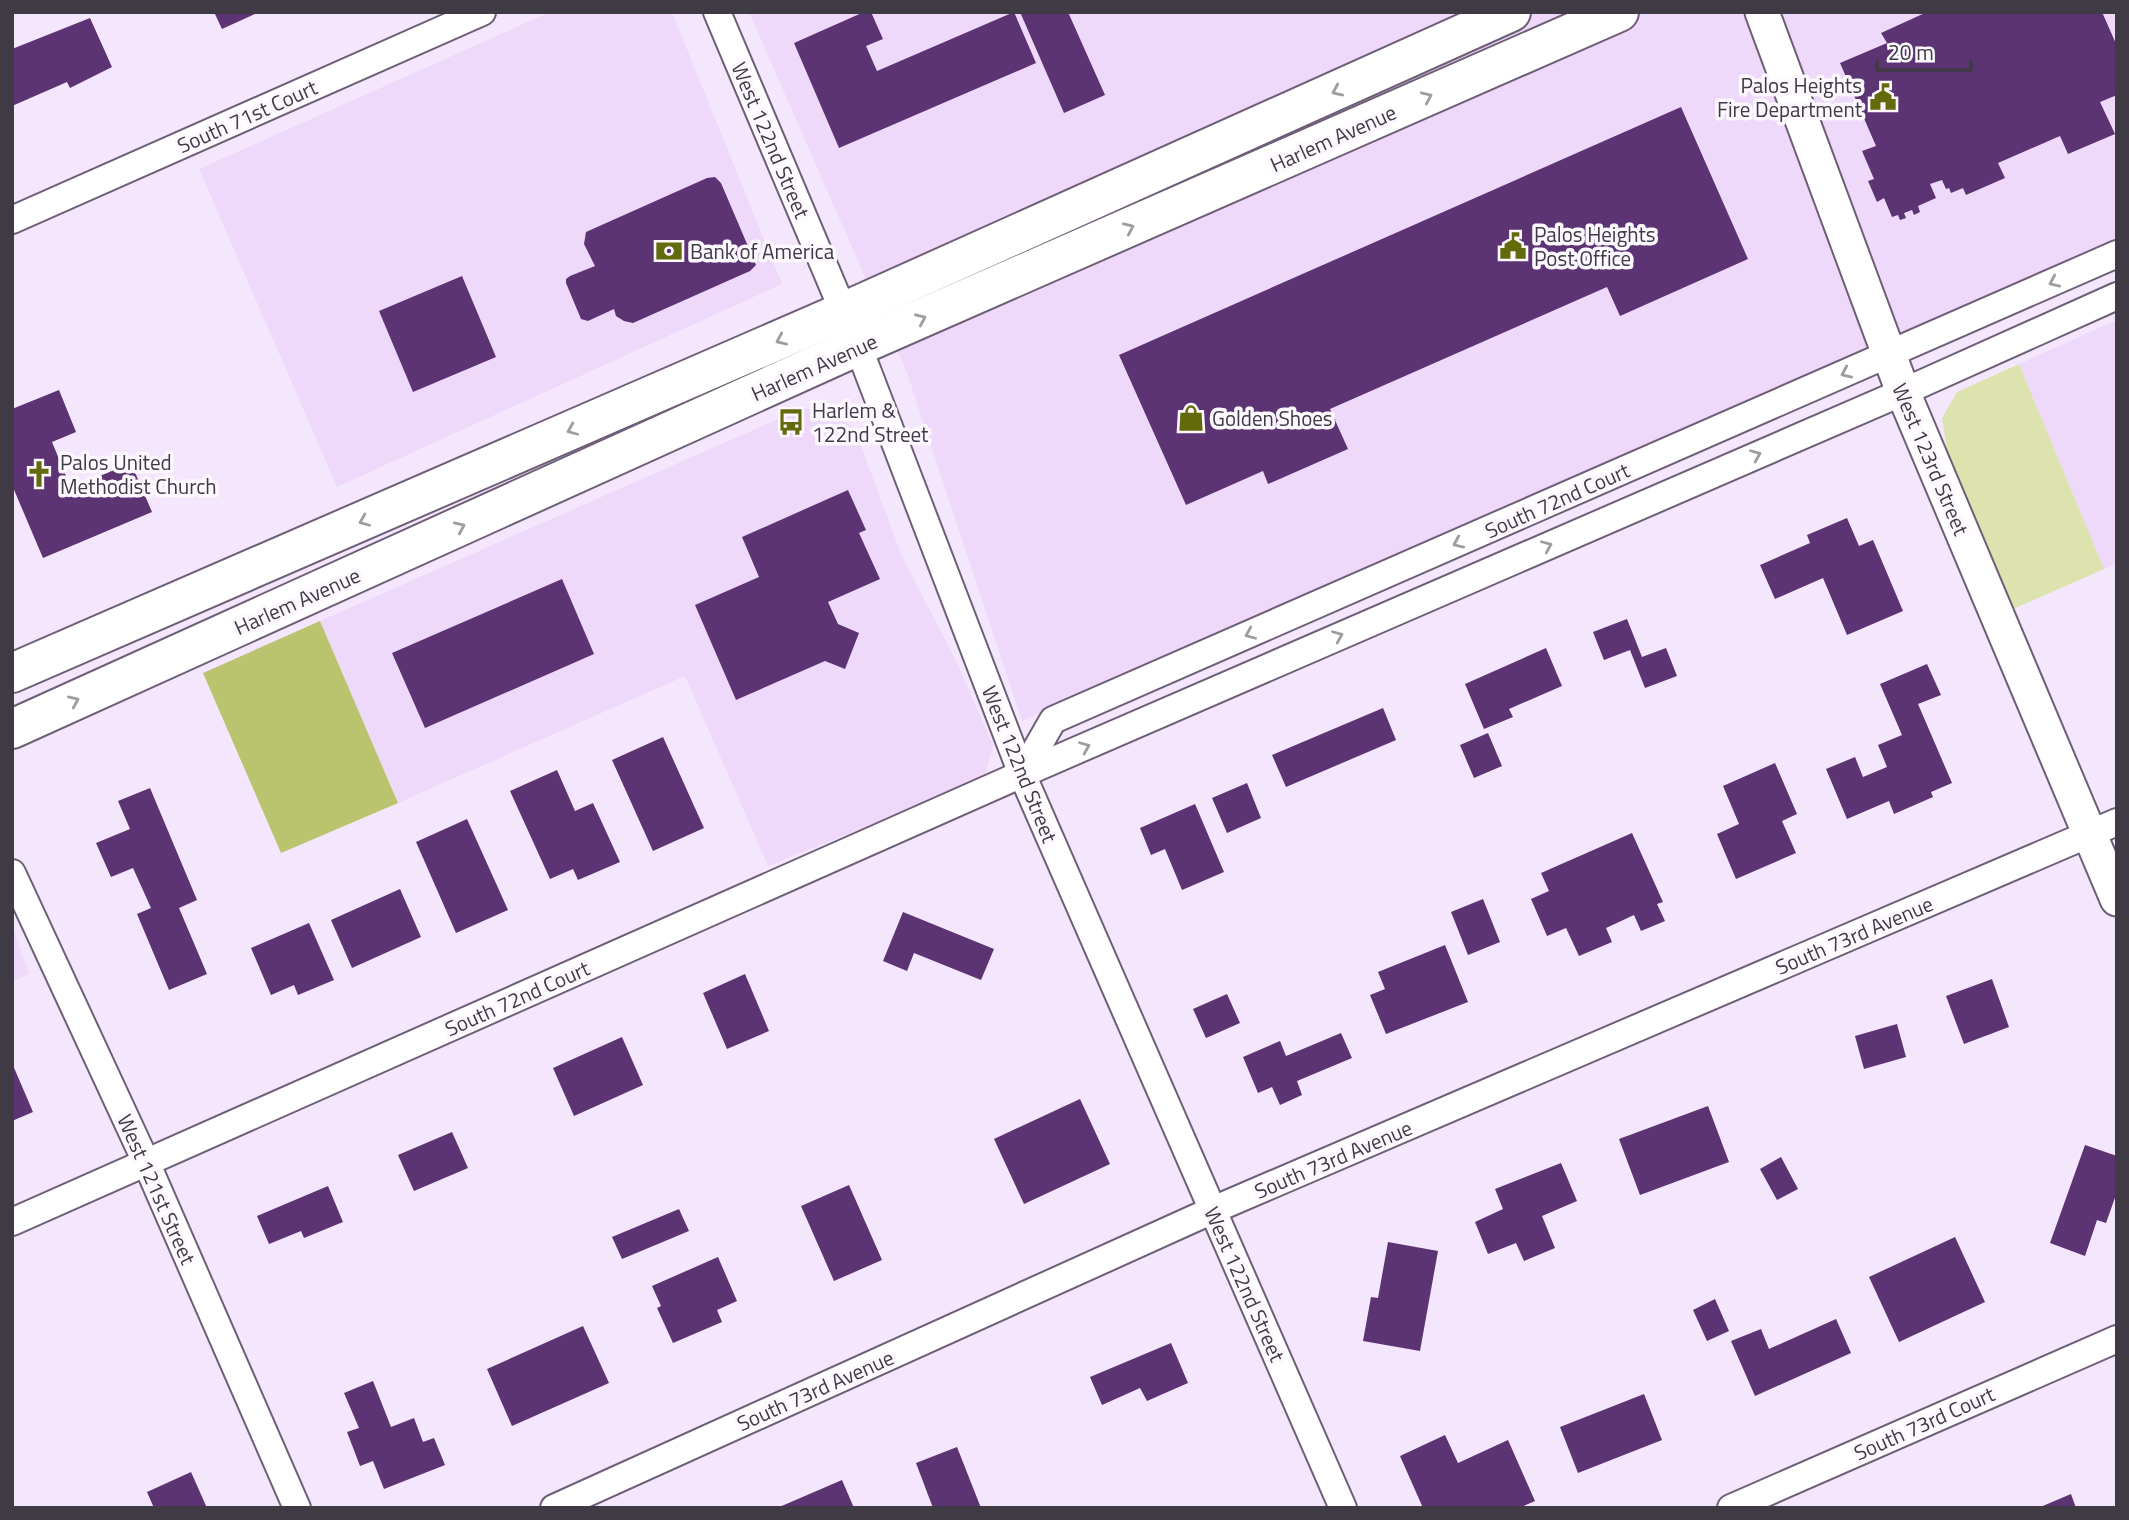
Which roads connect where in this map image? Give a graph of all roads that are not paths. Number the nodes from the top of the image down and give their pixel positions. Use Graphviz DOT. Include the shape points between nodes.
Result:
graph roads {
  1 [pos="482,12"];
  2 [pos="717,12"];
  3 [pos="1511,12"];
  4 [pos="1619,12"];
  5 [pos="1762,12"];
  6 [pos="12,220"];
  7 [pos="2117,254"];
  8 [pos="2117,296"];
  9 [pos="851,329"];
  10 [pos="1889,355"];
  11 [pos="1903,391"];
  12 [pos="12,673"];
  13 [pos="12,729"];
  14 [pos="1022,774"];
  15 [pos="2103,828"];
  16 [pos="12,873"];
  17 [pos="2117,899"];
  18 [pos="146,1162"];
  19 [pos="1213,1210"];
  20 [pos="12,1222"];
  21 [pos="2117,1339"];
  22 [pos="297,1508"];
  23 [pos="554,1508"];
  24 [pos="1343,1508"];
  25 [pos="1731,1508"];
  1 -- 6 [label="street, South 71st Court"];
  2 -- 9 [label="street, West 122nd Street"];
  3 -- 9 [label="main road, Harlem Avenue, one-way"];
  9 -- 4 [label="main road, Harlem Avenue, one-way"];
  5 -- 10 [label="street, West 123rd Street"];
  7 -- 10 [label="street, South 72nd Court, one-way"];
  8 -- 11 [label="street, South 72nd Court"];
  9 -- 12 [label="main road, Harlem Avenue, one-way"];
  13 -- 9 [label="main road, Harlem Avenue, one-way"];
  9 -- 14 [label="street, West 122nd Street"];
  10 -- 11 [label="street, West 123rd Street"];
  10 -- 14 [label="street, South 72nd Court, one-way" via="1053,720"];
  14 -- 11 [label="street, South 72nd Court, one-way"];
  11 -- 15 [label="street, West 123rd Street"];
  14 -- 18 [label="street, South 72nd Court"];
  14 -- 19 [label="street, West 122nd Street"];
  15 -- 17 [label="street, West 123rd Street"];
  15 -- 19 [label="street, South 73rd Avenue"];
  16 -- 18 [label="street, West 121st Street"];
  18 -- 20 [label="street, South 72nd Court"];
  18 -- 22 [label="street, West 121st Street"];
  19 -- 23 [label="street, South 73rd Avenue"];
  19 -- 24 [label="street, West 122nd Street"];
  21 -- 25 [label="street, South 73rd Court"];
}
